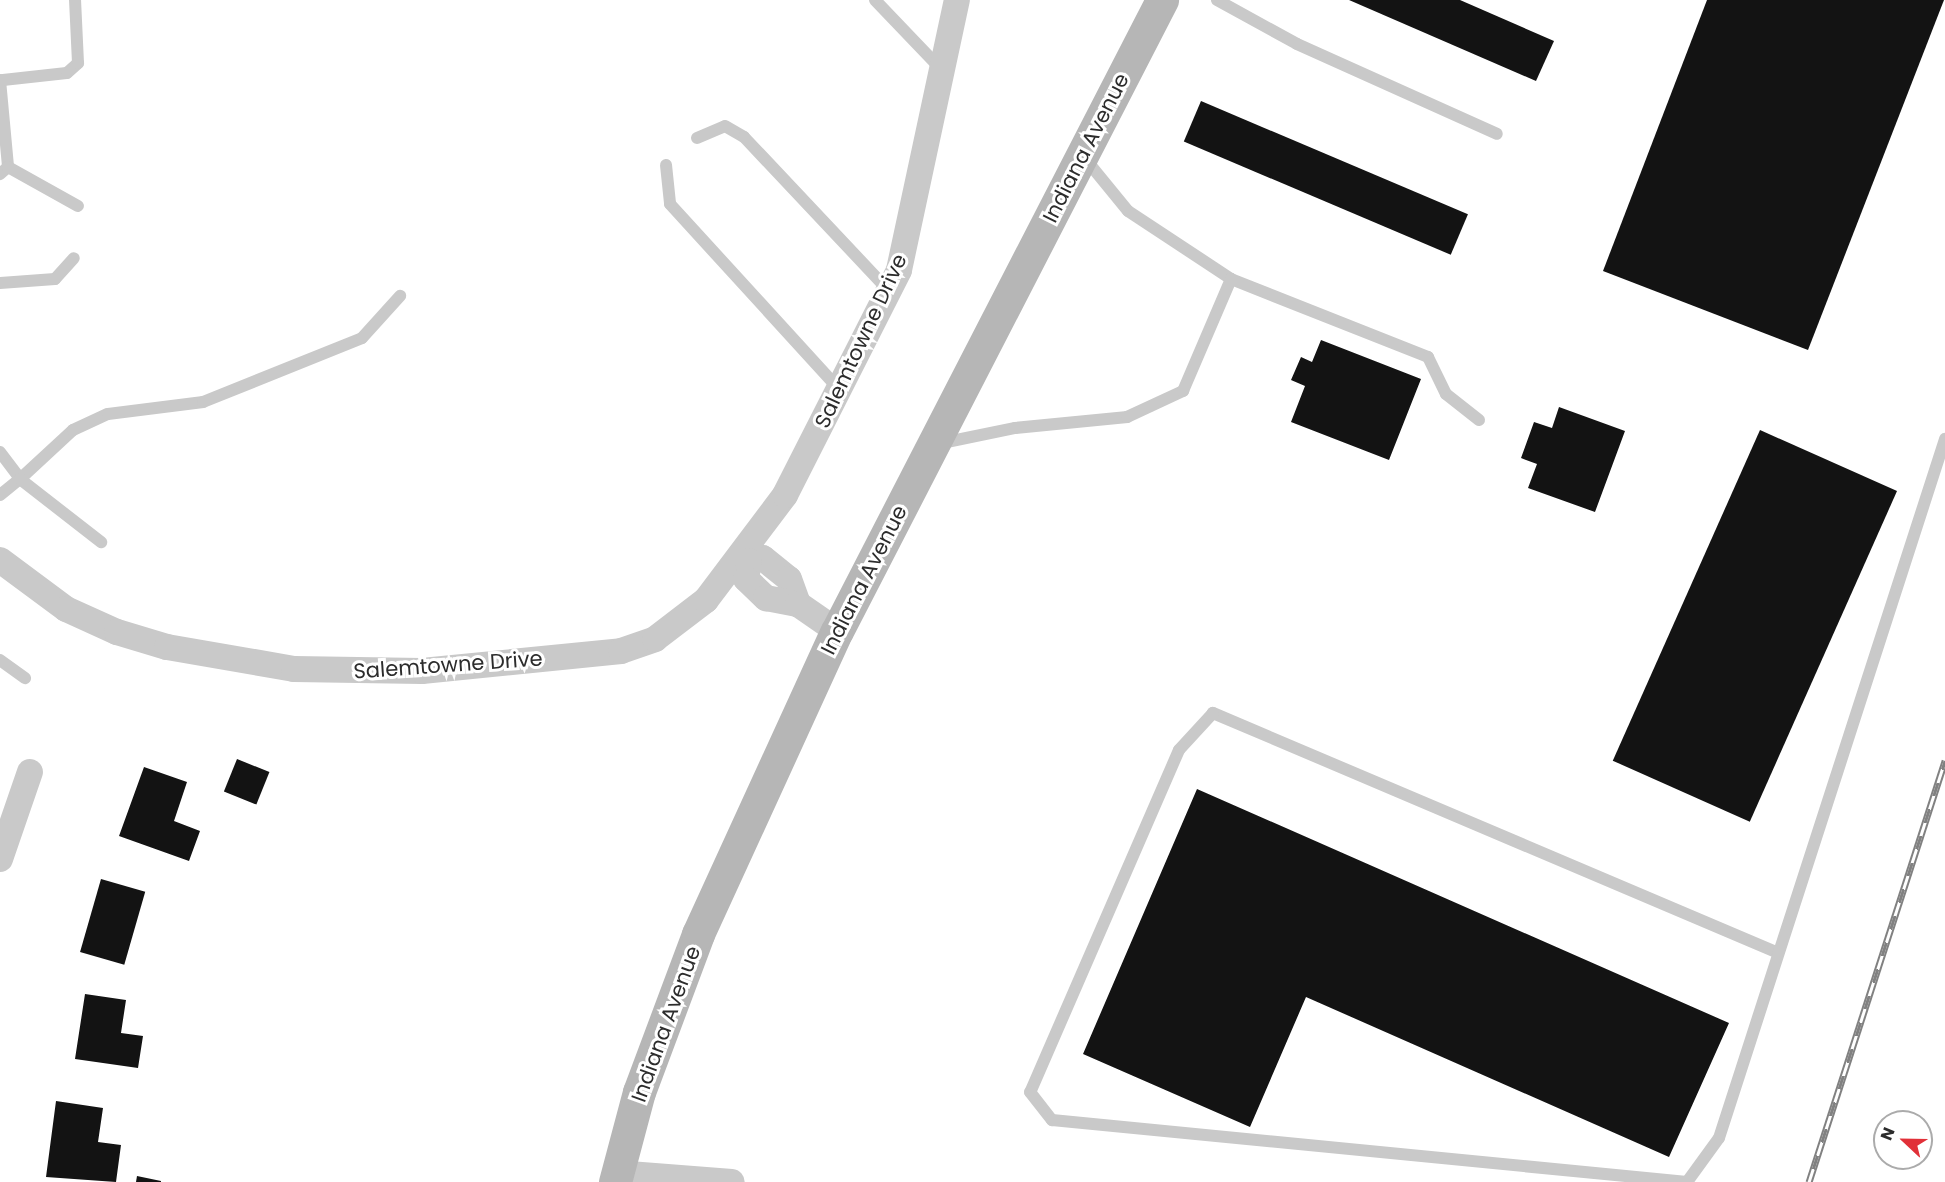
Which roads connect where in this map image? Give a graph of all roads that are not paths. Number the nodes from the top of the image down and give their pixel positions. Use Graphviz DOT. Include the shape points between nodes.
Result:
graph roads {
  1 [pos="75,0"];
  2 [pos="875,0"];
  3 [pos="957,0"];
  4 [pos="1162,0"];
  5 [pos="1217,0"];
  6 [pos="942,71"];
  7 [pos="2,80"];
  8 [pos="1497,134"];
  9 [pos="697,138"];
  10 [pos="1082,155"];
  11 [pos="666,165"];
  12 [pos="4,170"];
  13 [pos="78,206"];
  14 [pos="74,258"];
  15 [pos="1231,279"];
  16 [pos="0,283"];
  17 [pos="889,291"];
  18 [pos="400,296"];
  19 [pos="840,389"];
  20 [pos="1479,420"];
  21 [pos="1945,440"];
  22 [pos="933,444"];
  23 [pos="0,452"];
  24 [pos="20,479"];
  25 [pos="0,495"];
  26 [pos="101,542"];
  27 [pos="744,558"];
  28 [pos="0,560"];
  29 [pos="837,631"];
  30 [pos="0,660"];
  31 [pos="25,678"];
  32 [pos="30,772"];
  33 [pos="0,859"];
  34 [pos="1776,952"];
  35 [pos="616,1178"];
  36 [pos="732,1182"];
  1 -- 7 [label="lane" via="78,63 67,74"];
  2 -- 6 [label="lane"];
  3 -- 6 [label="street, Salemtowne Drive"];
  4 -- 10 [label="main road, Indiana Avenue"];
  5 -- 8 [label="lane" via="1297,44"];
  6 -- 17 [label="street, Salemtowne Drive" via="909,231"];
  7 -- 12 [label="lane"];
  9 -- 17 [label="lane" via="725,126 744,137"];
  10 -- 15 [label="lane" via="1128,211"];
  10 -- 22 [label="main road, Indiana Avenue"];
  11 -- 19 [label="lane" via="670,204"];
  12 -- 13 [label="lane"];
  14 -- 16 [label="lane" via="55,279"];
  15 -- 20 [label="lane" via="1428,357 1446,394"];
  15 -- 22 [label="lane" via="1183,392 1127,417 1015,428"];
  17 -- 19 [label="street, Salemtowne Drive"];
  18 -- 24 [label="lane" via="362,338 202,402 108,414 74,430"];
  19 -- 27 [label="street, Salemtowne Drive" via="796,478"];
  21 -- 34 [label="lane"];
  22 -- 29 [label="main road, Indiana Avenue"];
  23 -- 24 [label="lane"];
  24 -- 25 [label="lane"];
  24 -- 26 [label="lane"];
  27 -- 28 [label="street, Salemtowne Drive" via="683,622 621,651 367,674 294,669 117,632 66,609"];
  27 -- 29 [label="street" via="746,579 766,598 798,604"];
  29 -- 35 [label="main road, Indiana Avenue" via="698,934"];
  30 -- 31 [label="lane"];
  32 -- 33 [label="street"];
  34 -- 34 [label="lane" via="1213,713 1179,750 1030,1092 1052,1120 1687,1182 1719,1138"];
  35 -- 36 [label="street"];
}
